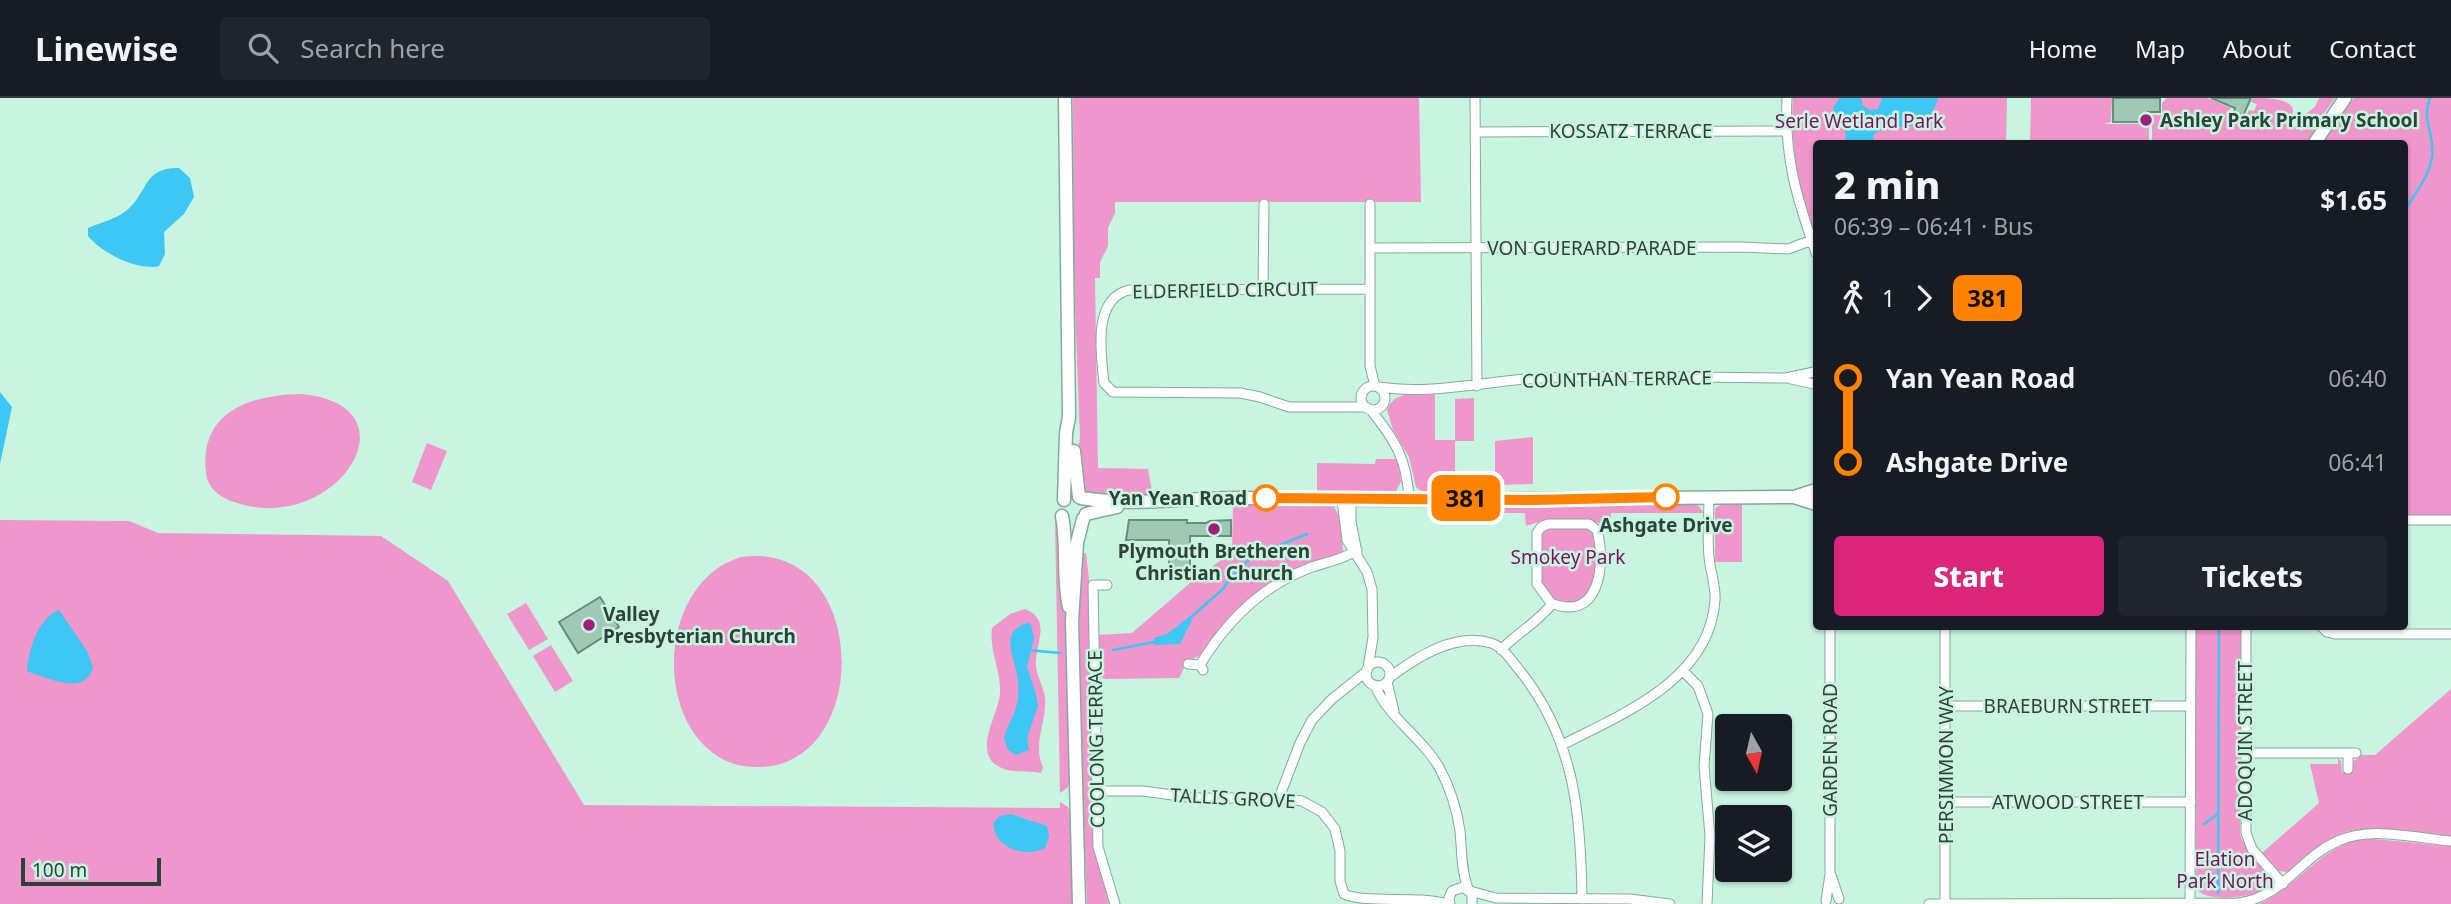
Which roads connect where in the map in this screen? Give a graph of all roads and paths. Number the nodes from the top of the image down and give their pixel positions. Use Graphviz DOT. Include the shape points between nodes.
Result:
graph roads {
  1 [pos="1065,98"];
  2 [pos="1475,98"];
  3 [pos="1787,98"];
  4 [pos="2345,98"];
  5 [pos="1786,131"];
  6 [pos="1477,132"];
  7 [pos="2317,140"];
  8 [pos="1264,204"];
  9 [pos="1370,204"];
  10 [pos="1812,240"];
  11 [pos="1813,243"];
  12 [pos="1370,248"];
  13 [pos="1477,248"];
  14 [pos="1263,289"];
  15 [pos="1370,289"];
  16 [pos="1370,366"];
  17 [pos="1813,371"];
  18 [pos="1786,378"];
  19 [pos="1477,386"];
  20 [pos="1813,386"];
  21 [pos="1377,387"];
  22 [pos="1406,389"];
  23 [pos="1363,393"];
  24 [pos="1384,402"];
  25 [pos="1334,408"];
  26 [pos="1368,408"];
  27 [pos="1069,416"];
  28 [pos="1386,429"];
  29 [pos="1813,491"];
  30 [pos="1080,497"];
  31 [pos="1709,497"];
  32 [pos="1794,497"];
  33 [pos="1409,499"];
  34 [pos="1064,500"];
  35 [pos="1346,500"];
  36 [pos="1139,503"];
  37 [pos="1813,503"];
  38 [pos="1062,516"];
  39 [pos="1084,516"];
  40 [pos="2408,520"];
  41 [pos="2451,520"];
  42 [pos="1356,553"];
  43 [pos="1107,585"];
  44 [pos="1552,604"];
  45 [pos="1072,621"];
  46 [pos="1830,630"];
  47 [pos="1945,630"];
  48 [pos="2191,630"];
  49 [pos="2246,630"];
  50 [pos="2328,630"];
  51 [pos="2451,634"];
  52 [pos="1373,636"];
  53 [pos="1502,650"];
  54 [pos="1412,662"];
  55 [pos="1384,663"];
  56 [pos="1188,664"];
  57 [pos="1367,670"];
  58 [pos="1683,671"];
  59 [pos="1388,680"];
  60 [pos="1374,684"];
  61 [pos="1342,692"];
  62 [pos="1946,706"];
  63 [pos="2191,706"];
  64 [pos="1395,713"];
  65 [pos="1562,745"];
  66 [pos="2245,753"];
  67 [pos="1290,769"];
  68 [pos="2348,769"];
  69 [pos="1097,791"];
  70 [pos="1279,798"];
  71 [pos="1290,798"];
  72 [pos="1946,802"];
  73 [pos="2191,802"];
  74 [pos="2451,841"];
  75 [pos="1461,865"];
  76 [pos="1830,874"];
  77 [pos="2283,884"];
  78 [pos="1469,890"];
  79 [pos="1452,891"];
  80 [pos="1496,898"];
  81 [pos="1425,899"];
  82 [pos="1582,899"];
  83 [pos="1843,902"];
  84 [pos="1823,903"];
  85 [pos="1945,903"];
  86 [pos="2190,903"];
  87 [pos="2205,903"];
  88 [pos="1079,904"];
  89 [pos="1115,904"];
  90 [pos="1449,904"];
  91 [pos="1474,904"];
  92 [pos="1670,904"];
  93 [pos="1707,904"];
  94 [pos="1929,904"];
  95 [pos="2112,904"];
  96 [pos="2228,904"];
  1 -- 27 [label="main road"];
  2 -- 6 [label="street"];
  3 -- 5 [label="street"];
  4 -- 7 [label="main road"];
  5 -- 6 [label="street, KOSSATZ TERRACE"];
  5 -- 10 [label="street" via="1794,191"];
  6 -- 13 [label="street"];
  8 -- 14 [label="street"];
  9 -- 12 [label="street"];
  10 -- 11 [label="street"];
  10 -- 13 [label="street, VON GUERARD PARADE" via="1780,249"];
  12 -- 13 [label="street, VON GUERARD PARADE"];
  12 -- 15 [label="street"];
  13 -- 19 [label="street"];
  14 -- 15 [label="street, ELDERFIELD CIRCUIT"];
  14 -- 25 [label="street, ELDERFIELD CIRCUIT" via="1136,289 1118,294 1103,318 1105,386 1117,393 1240,393 1289,407"];
  15 -- 16 [label="street"];
  16 -- 21 [label="street"];
  16 -- 23 [label="street"];
  17 -- 18 [label="street, COUNTHAN TERRACE"];
  18 -- 19 [label="street, COUNTHAN TERRACE" via="1539,378"];
  18 -- 20 [label="street, COUNTHAN TERRACE"];
  19 -- 22 [label="street, COUNTHAN TERRACE"];
  21 -- 22 [label="street, COUNTHAN TERRACE"];
  21 -- 23 [label="street"];
  21 -- 24 [label="street"];
  22 -- 24 [label="street, COUNTHAN TERRACE"];
  23 -- 25 [label="street, ELDERFIELD CIRCUIT"];
  23 -- 26 [label="street"];
  24 -- 26 [label="street"];
  24 -- 28 [label="street"];
  25 -- 26 [label="street, ELDERFIELD CIRCUIT"];
  26 -- 28 [label="street"];
  27 -- 30 [label="main road"];
  27 -- 34 [label="main road"];
  28 -- 33 [label="street" via="1405,462"];
  29 -- 32 [label="main road"];
  30 -- 34 [label="main road"];
  30 -- 36 [label="main road"];
  30 -- 39 [label="main road" via="1087,507"];
  31 -- 32 [label="main road"];
  31 -- 33 [label="main road"];
  31 -- 58 [label="street" via="1708,546 1715,602 1702,642"];
  32 -- 37 [label="main road"];
  33 -- 35 [label="main road"];
  34 -- 38 [label="main road"];
  35 -- 36 [label="main road" via="1222,497"];
  35 -- 42 [label="street"];
  36 -- 39 [label="main road"];
  38 -- 39 [label="main road" via="1072,522"];
  38 -- 45 [label="main road" via="1067,543 1064,578"];
  39 -- 45 [label="main road" via="1076,543"];
  40 -- 41 [label="street"];
  42 -- 52 [label="street" via="1372,589"];
  42 -- 56 [label="street" via="1296,574 1257,597 1228,624 1201,667"];
  43 -- 69 [label="street, COOLONG TERRACE" via="1093,585"];
  44 -- 44 [label="street" via="1577,606 1594,592 1599,578 1599,544 1593,525 1548,524 1539,529 1536,577"];
  44 -- 53 [label="street"];
  45 -- 88 [label="main road"];
  46 -- 76 [label="street, GARDEN ROAD"];
  47 -- 62 [label="street, PERSIMMON WAY"];
  48 -- 63 [label="street"];
  49 -- 66 [label="street, ADOQUIN STREET"];
  50 -- 51 [label="street" via="2335,634"];
  52 -- 55 [label="street"];
  52 -- 57 [label="street"];
  53 -- 54 [label="street" via="1492,643 1451,642"];
  53 -- 65 [label="street" via="1536,694"];
  54 -- 55 [label="street"];
  54 -- 59 [label="street"];
  55 -- 57 [label="street" via="1374,663"];
  55 -- 59 [label="street" via="1390,671"];
  57 -- 60 [label="street"];
  57 -- 61 [label="street"];
  58 -- 65 [label="street" via="1646,702"];
  58 -- 93 [label="street" via="1698,686 1708,715 1704,766 1710,836"];
  59 -- 60 [label="street"];
  59 -- 64 [label="street"];
  60 -- 61 [label="street"];
  60 -- 64 [label="street"];
  61 -- 67 [label="street" via="1312,720"];
  62 -- 63 [label="street, BRAEBURN STREET"];
  62 -- 72 [label="street, PERSIMMON WAY"];
  63 -- 73 [label="street"];
  64 -- 75 [label="street" via="1428,750 1450,790 1460,828"];
  65 -- 82 [label="street" via="1580,816"];
  66 -- 68 [label="street" via="2352,753"];
  66 -- 77 [label="street, ADOQUIN STREET" via="2247,839"];
  67 -- 70 [label="street"];
  67 -- 71 [label="street"];
  69 -- 70 [label="street, TALLIS GROVE"];
  69 -- 89 [label="street, COOLONG TERRACE" via="1099,856"];
  70 -- 71 [label="street, TALLIS GROVE"];
  71 -- 81 [label="street, TALLIS GROVE" via="1312,805 1329,820 1338,839 1344,894 1358,899"];
  72 -- 73 [label="street, ATWOOD STREET"];
  72 -- 85 [label="street, PERSIMMON WAY"];
  73 -- 86 [label="street"];
  74 -- 77 [label="street" via="2372,834 2349,837 2329,846"];
  75 -- 78 [label="street"];
  75 -- 79 [label="street"];
  76 -- 83 [label="street, GARDEN ROAD"];
  76 -- 84 [label="street, GARDEN ROAD"];
  77 -- 96 [label="street" via="2262,898"];
  78 -- 79 [label="street, TALLIS GROVE" via="1459,887"];
  78 -- 80 [label="street"];
  78 -- 91 [label="street"];
  79 -- 81 [label="street, TALLIS GROVE"];
  79 -- 90 [label="street"];
  80 -- 82 [label="street"];
  80 -- 91 [label="street"];
  81 -- 90 [label="street, TALLIS GROVE"];
  82 -- 92 [label="street"];
  83 -- 84 [label="street" via="1832,898"];
  85 -- 94 [label="street"];
  85 -- 95 [label="street"];
  86 -- 87 [label="street"];
  86 -- 95 [label="street"];
  87 -- 96 [label="street"];
}
